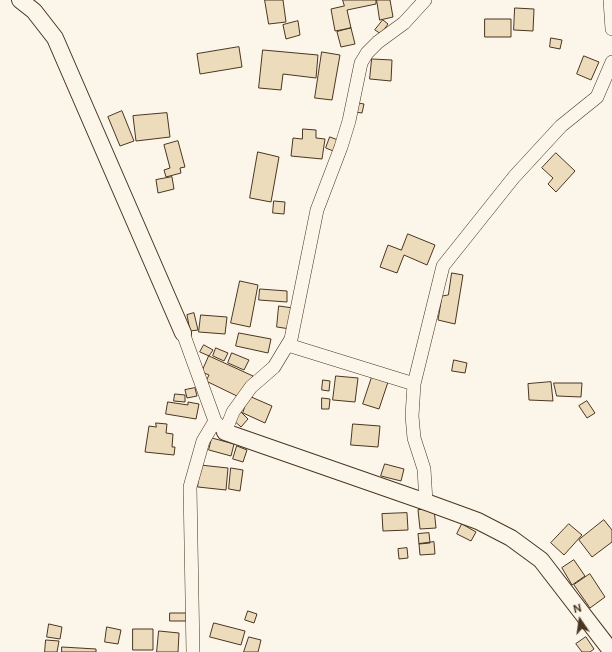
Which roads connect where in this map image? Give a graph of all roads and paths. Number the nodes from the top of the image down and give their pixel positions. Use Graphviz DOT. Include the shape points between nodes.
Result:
graph roads {
  1 [pos="20,0"];
  2 [pos="425,0"];
  3 [pos="610,0"];
  4 [pos="612,28"];
  5 [pos="612,62"];
  6 [pos="184,333"];
  7 [pos="288,345"];
  8 [pos="414,384"];
  9 [pos="220,427"];
  10 [pos="426,502"];
  11 [pos="193,652"];
  12 [pos="612,652"];
  1 -- 6 [label="street" via="34,11 55,38"];
  2 -- 7 [label="street" via="404,23 378,42 361,63 349,121 317,210"];
  3 -- 4 [label="street"];
  5 -- 8 [label="street" via="597,96 561,126 514,177 443,266"];
  6 -- 9 [label="street"];
  7 -- 8 [label="street"];
  7 -- 9 [label="street" via="274,367 250,387"];
  8 -- 10 [label="street" via="414,438 424,469"];
  9 -- 10 [label="street"];
  9 -- 11 [label="street" via="203,441 190,487"];
  10 -- 12 [label="street" via="498,531 541,560"];
}
